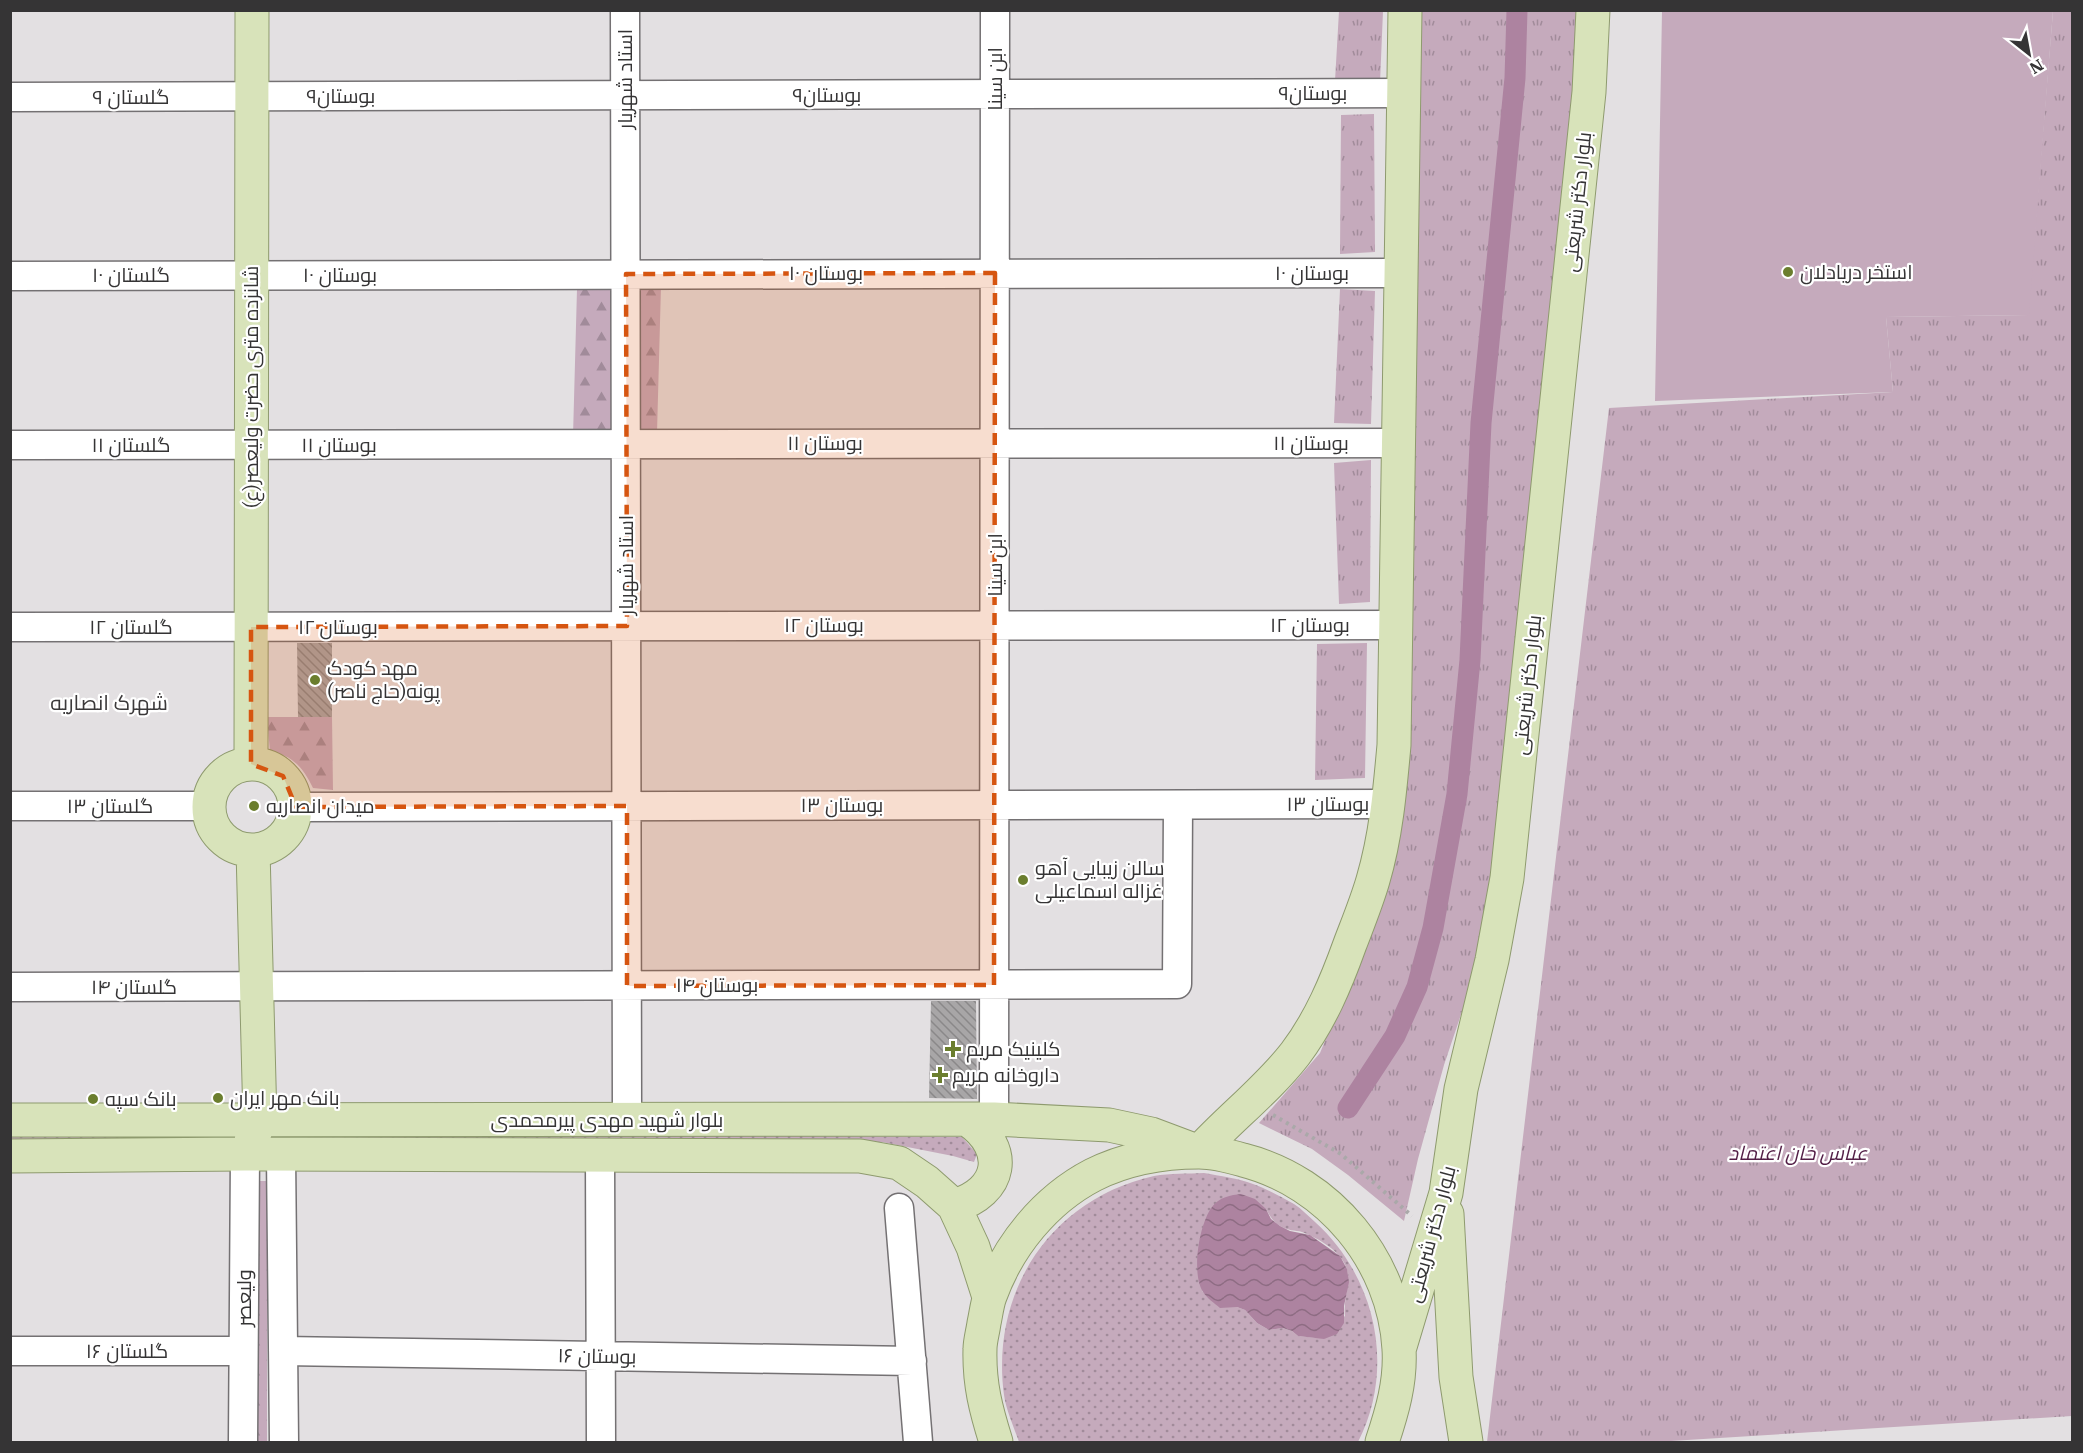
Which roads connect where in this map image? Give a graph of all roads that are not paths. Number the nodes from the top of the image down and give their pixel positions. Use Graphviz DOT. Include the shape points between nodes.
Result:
graph roads {
  1 [pos="252,10"];
  2 [pos="625,10"];
  3 [pos="995,10"];
  4 [pos="1405,10"];
  5 [pos="1593,10"];
  6 [pos="1402,93"];
  7 [pos="995,95"];
  8 [pos="252,96"];
  9 [pos="626,96"];
  10 [pos="10,97"];
  11 [pos="995,273"];
  12 [pos="1400,273"];
  13 [pos="626,274"];
  14 [pos="252,275"];
  15 [pos="10,276"];
  16 [pos="1398,442"];
  17 [pos="995,443"];
  18 [pos="626,444"];
  19 [pos="10,445"];
  20 [pos="251,445"];
  21 [pos="995,625"];
  22 [pos="1396,625"];
  23 [pos="627,626"];
  24 [pos="10,627"];
  25 [pos="251,627"];
  26 [pos="251,764"];
  27 [pos="1389,804"];
  28 [pos="994,805"];
  29 [pos="1178,805"];
  30 [pos="10,806"];
  31 [pos="209,806"];
  32 [pos="627,806"];
  33 [pos="296,807"];
  34 [pos="253,850"];
  35 [pos="994,985"];
  36 [pos="627,986"];
  37 [pos="10,987"];
  38 [pos="257,987"];
  39 [pos="627,1119"];
  40 [pos="10,1120"];
  41 [pos="981,1120"];
  42 [pos="260,1121"];
  43 [pos="1199,1152"];
  44 [pos="245,1154"];
  45 [pos="281,1155"];
  46 [pos="10,1156"];
  47 [pos="600,1157"];
  48 [pos="1446,1192"];
  49 [pos="954,1206"];
  50 [pos="899,1208"];
  51 [pos="989,1297"];
  52 [pos="1399,1350"];
  53 [pos="10,1351"];
  54 [pos="243,1351"];
  55 [pos="283,1351"];
  56 [pos="601,1356"];
  57 [pos="912,1361"];
  58 [pos="1396,1399"];
  59 [pos="982,1400"];
  60 [pos="243,1443"];
  61 [pos="284,1443"];
  62 [pos="601,1443"];
  63 [pos="918,1443"];
  64 [pos="985,1443"];
  65 [pos="996,1443"];
  66 [pos="1382,1443"];
  67 [pos="1409,1443"];
  68 [pos="1466,1443"];
  1 -- 8 [label="main road, شانزده متری حضرت ولیعصر(ع)"];
  2 -- 9 [label="street, استاد شهریار"];
  3 -- 7 [label="street, ابن سینا"];
  4 -- 6 [label="main road"];
  5 -- 48 [label="main road, بلوار دکتر شریعتی" via="1589,92 1507,878 1461,1089"];
  6 -- 7 [label="street, بوستان۹"];
  6 -- 12 [label="main road"];
  7 -- 9 [label="street, بوستان۹"];
  7 -- 11 [label="street, ابن سینا"];
  8 -- 9 [label="street, بوستان۹"];
  8 -- 10 [label="street, گلستان ۹"];
  8 -- 14 [label="main road, شانزده متری حضرت ولیعصر(ع)"];
  9 -- 13 [label="street, استاد شهریار"];
  11 -- 12 [label="street, بوستان ۱۰"];
  11 -- 13 [label="street, بوستان ۱۰"];
  11 -- 17 [label="street, ابن سینا"];
  12 -- 16 [label="main road"];
  13 -- 14 [label="street, بوستان ۱۰"];
  13 -- 18 [label="street, استاد شهریار"];
  14 -- 15 [label="street, گلستان ۱۰"];
  14 -- 20 [label="main road, شانزده متری حضرت ولیعصر(ع)"];
  16 -- 17 [label="street, بوستان ۱۱"];
  16 -- 22 [label="main road"];
  17 -- 18 [label="street, بوستان ۱۱"];
  17 -- 21 [label="street, ابن سینا"];
  18 -- 20 [label="street, بوستان ۱۱"];
  18 -- 23 [label="street, استاد شهریار"];
  19 -- 20 [label="street, گلستان ۱۱"];
  20 -- 25 [label="main road, شانزده متری حضرت ولیعصر(ع)"];
  21 -- 22 [label="street, بوستان ۱۲"];
  21 -- 23 [label="street, بوستان ۱۲"];
  21 -- 28 [label="street, ابن سینا"];
  22 -- 27 [label="main road"];
  23 -- 25 [label="street, بوستان ۱۲"];
  23 -- 32 [label="street, استاد شهریار"];
  24 -- 25 [label="street, گلستان ۱۲"];
  25 -- 26 [label="main road, شانزده متری حضرت ولیعصر(ع)"];
  26 -- 31 [label="main road" via="222,776"];
  26 -- 33 [label="main road" via="273,769 283,776"];
  27 -- 29 [label="street, بوستان ۱۳"];
  27 -- 43 [label="main road" via="1374,879 1319,1017 1275,1078"];
  28 -- 29 [label="street, بوستان ۱۳"];
  28 -- 32 [label="street, بوستان ۱۳"];
  28 -- 35 [label="street, ابن سینا"];
  29 -- 35 [label="street, بوستان ۱۴" via="1178,984"];
  30 -- 31 [label="street, گلستان ۱۳"];
  31 -- 34 [label="main road" via="214,828 221,837 230,845"];
  32 -- 33 [label="street, بوستان ۱۳"];
  32 -- 36 [label="street, استاد شهریار"];
  33 -- 34 [label="main road" via="290,829 283,837 264,849"];
  34 -- 38 [label="main road"];
  35 -- 36 [label="street, بوستان ۱۴"];
  35 -- 41 [label="street, ابن سینا"];
  36 -- 38 [label="street, بوستان ۱۴"];
  36 -- 39 [label="street, استاد شهریار"];
  37 -- 38 [label="street, گلستان ۱۴"];
  38 -- 42 [label="main road"];
  39 -- 41 [label="main road, بلوار شهید مهدی پیرمحمدی"];
  39 -- 42 [label="main road, بلوار شهید مهدی پیرمحمدی"];
  40 -- 42 [label="main road, بلوار شهید مهدی پیرمحمدی"];
  41 -- 43 [label="main road, بلوار شهید مهدی پیرمحمدی" via="1109,1125 1151,1134"];
  41 -- 49 [label="main road" via="982,1130 992,1144 992,1177 977,1197"];
  42 -- 44 [label="main road"];
  42 -- 45 [label="main road"];
  43 -- 51 [label="main road" via="1145,1156 1094,1175 1048,1206 1013,1248"];
  43 -- 52 [label="main road" via="1267,1166 1309,1189 1345,1220 1373,1259 1387,1292"];
  44 -- 45 [label="main road, بلوار شهید مهدی پیرمحمدی"];
  44 -- 46 [label="main road, بلوار شهید مهدی پیرمحمدی"];
  44 -- 54 [label="street, ولیعصر"];
  45 -- 47 [label="main road, بلوار شهید مهدی پیرمحمدی"];
  45 -- 55 [label="street, ولیعصر"];
  47 -- 49 [label="main road, بلوار شهید مهدی پیرمحمدی" via="860,1156 900,1163"];
  47 -- 56 [label="street"];
  48 -- 52 [label="main road, بلوار دکتر شریعتی"];
  48 -- 68 [label="main road" via="1456,1377"];
  49 -- 51 [label="main road" via="974,1246"];
  50 -- 57 [label="street"];
  51 -- 59 [label="main road" via="980,1348"];
  52 -- 58 [label="main road"];
  53 -- 54 [label="street, گلستان ۱۶"];
  54 -- 60 [label="street, ولیعصر"];
  55 -- 56 [label="street, بوستان ۱۶"];
  55 -- 61 [label="street, ولیعصر"];
  56 -- 57 [label="street, بوستان ۱۶"];
  56 -- 62 [label="street"];
  57 -- 63 [label="street"];
  58 -- 66 [label="main road"];
  58 -- 67 [label="main road"];
  59 -- 64 [label="main road"];
  59 -- 65 [label="main road"];
}
